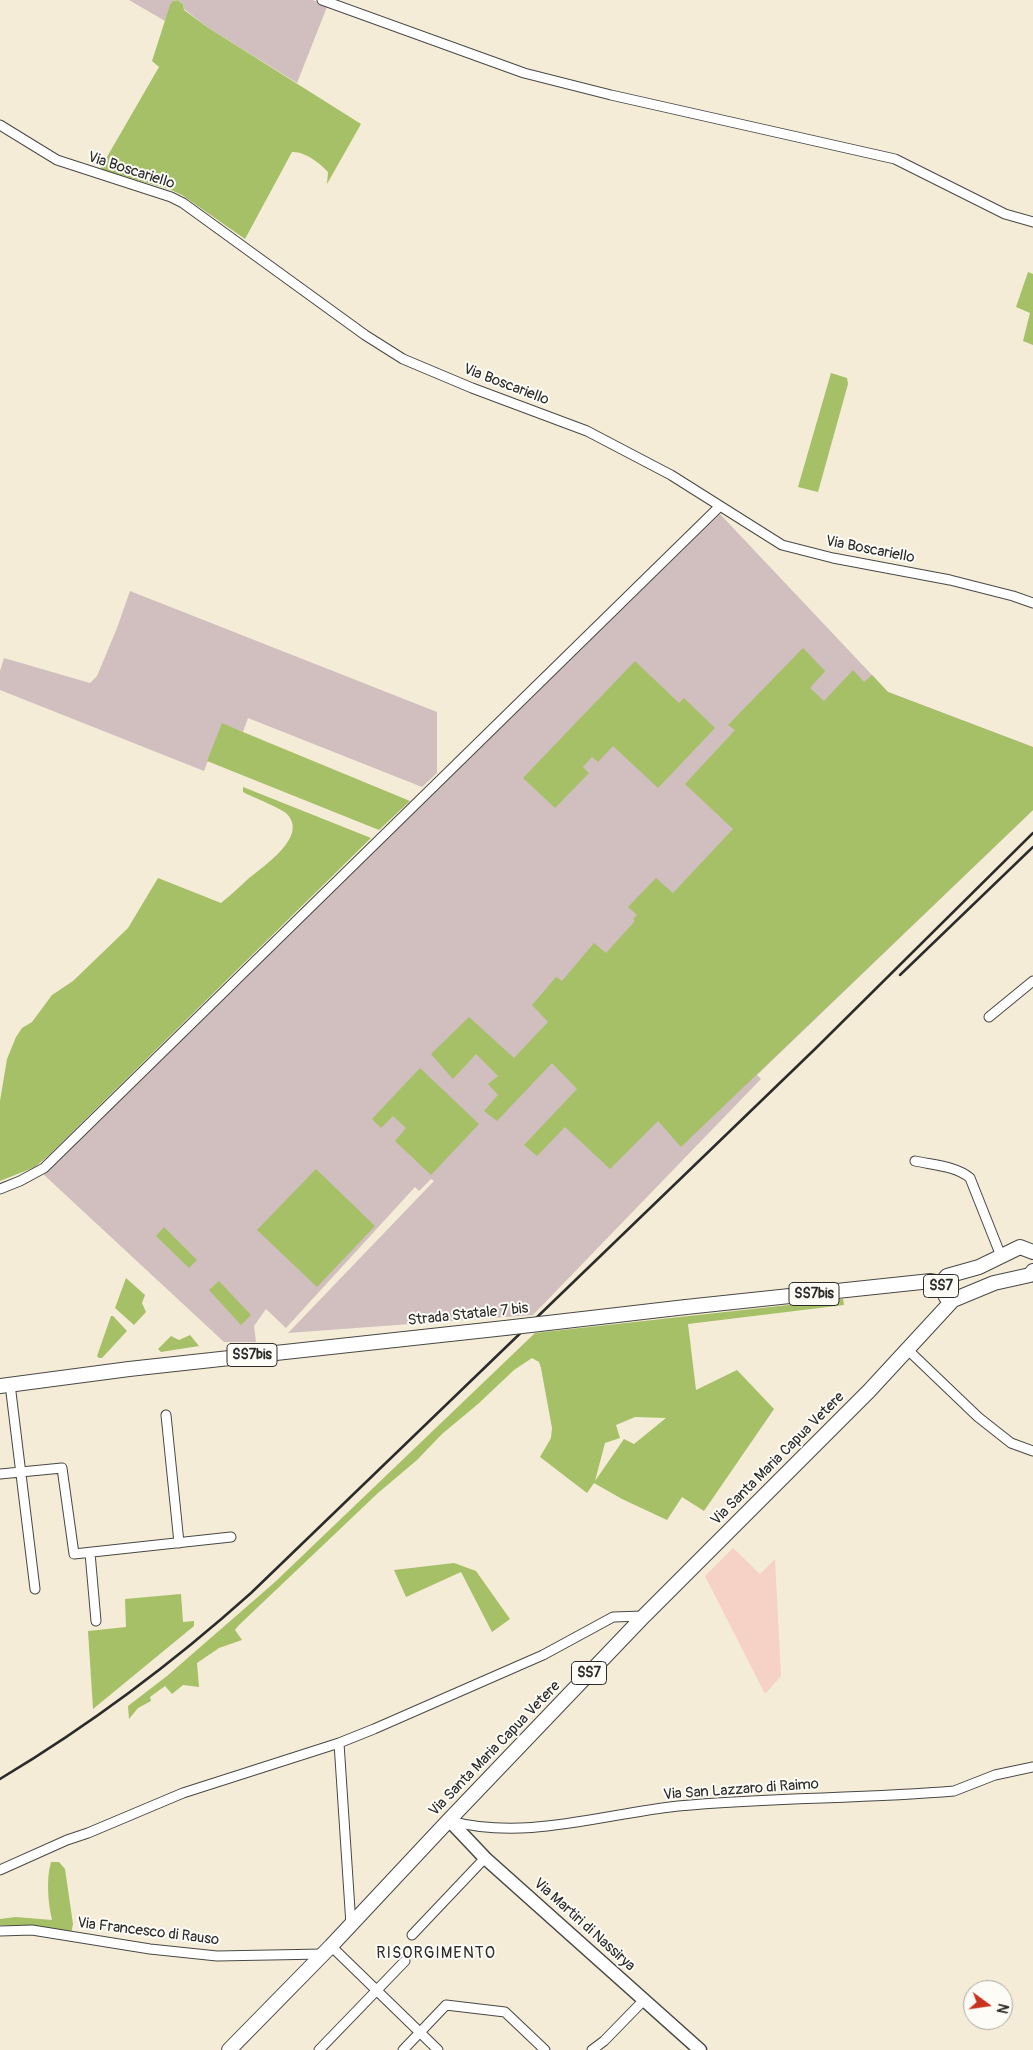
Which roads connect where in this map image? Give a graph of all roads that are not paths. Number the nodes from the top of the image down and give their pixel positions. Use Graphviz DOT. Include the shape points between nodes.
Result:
graph roads {
  1 [pos="322,0"];
  2 [pos="0,125"];
  3 [pos="1033,222"];
  4 [pos="720,506"];
  5 [pos="1033,603"];
  6 [pos="1033,981"];
  7 [pos="989,1017"];
  8 [pos="915,1160"];
  9 [pos="0,1189"];
  10 [pos="1032,1249"];
  11 [pos="1001,1256"];
  12 [pos="1033,1271"];
  13 [pos="941,1283"];
  14 [pos="953,1300"];
  15 [pos="908,1350"];
  16 [pos="5,1385"];
  17 [pos="166,1415"];
  18 [pos="1033,1451"];
  19 [pos="21,1472"];
  20 [pos="0,1474"];
  21 [pos="231,1537"];
  22 [pos="179,1543"];
  23 [pos="90,1552"];
  24 [pos="34,1589"];
  25 [pos="644,1616"];
  26 [pos="96,1620"];
  27 [pos="338,1743"];
  28 [pos="1033,1767"];
  29 [pos="448,1820"];
  30 [pos="485,1858"];
  31 [pos="0,1870"];
  32 [pos="351,1926"];
  33 [pos="0,1931"];
  34 [pos="412,1935"];
  35 [pos="327,1950"];
  36 [pos="406,1961"];
  37 [pos="376,1990"];
  38 [pos="644,2000"];
  39 [pos="420,2032"];
  40 [pos="229,2050"];
  41 [pos="319,2050"];
  42 [pos="403,2050"];
  43 [pos="438,2050"];
  44 [pos="545,2050"];
  45 [pos="592,2050"];
  46 [pos="700,2050"];
  1 -- 3 [label="street" via="524,73 895,159 1005,214"];
  2 -- 4 [label="street, Via Boscariello" via="56,160 183,203 403,359 587,431 671,475"];
  4 -- 5 [label="street, Via Boscariello" via="782,545 950,580"];
  4 -- 9 [label="street" via="44,1168"];
  6 -- 7 [label="street"];
  8 -- 11 [label="street" via="950,1168 970,1178"];
  10 -- 11 [label="main road, SS7" via="1020,1247"];
  11 -- 13 [label="main road, SS7" via="979,1267 947,1276"];
  12 -- 14 [label="main road, SS7" via="1030,1275 994,1283"];
  13 -- 14 [label="main road, SS7" via="946,1297"];
  13 -- 16 [label="main road, Strada Statale 7 bis / SS7bis, bridge" via="931,1281 686,1307"];
  14 -- 15 [label="main road, Via Santa Maria Capua Vetere / SS7"];
  15 -- 18 [label="street" via="1011,1444"];
  15 -- 25 [label="main road, Via Santa Maria Capua Vetere / SS7"];
  16 -- 19 [label="street"];
  17 -- 22 [label="street"];
  19 -- 20 [label="street"];
  19 -- 23 [label="street" via="62,1468 74,1554"];
  19 -- 24 [label="street"];
  21 -- 22 [label="street"];
  22 -- 23 [label="street"];
  23 -- 26 [label="street"];
  25 -- 27 [label="street" via="613,1616 543,1655"];
  25 -- 29 [label="main road, Via Santa Maria Capua Vetere / SS7"];
  27 -- 31 [label="street" via="183,1793"];
  27 -- 32 [label="street"];
  28 -- 29 [label="street, Via San Lazzaro di Raimo" via="946,1791 680,1806 529,1827 469,1826"];
  29 -- 30 [label="street, Via Martiri di Nassirya"];
  29 -- 32 [label="main road, Via Santa Maria Capua Vetere / SS7"];
  30 -- 34 [label="street"];
  30 -- 38 [label="street, Via Martiri di Nassirya"];
  32 -- 35 [label="main road, Via Santa Maria Capua Vetere / SS7"];
  33 -- 35 [label="street, Via Francesco di Rauso" via="32,1930 217,1956"];
  35 -- 37 [label="street"];
  35 -- 40 [label="main road, Via Santa Maria Capua Vetere / SS7"];
  36 -- 37 [label="street"];
  37 -- 39 [label="street"];
  37 -- 41 [label="street"];
  38 -- 45 [label="street"];
  38 -- 46 [label="street, Via Martiri di Nassirya"];
  39 -- 42 [label="street"];
  39 -- 43 [label="street"];
  39 -- 44 [label="street" via="446,2005 505,2012"];
}
